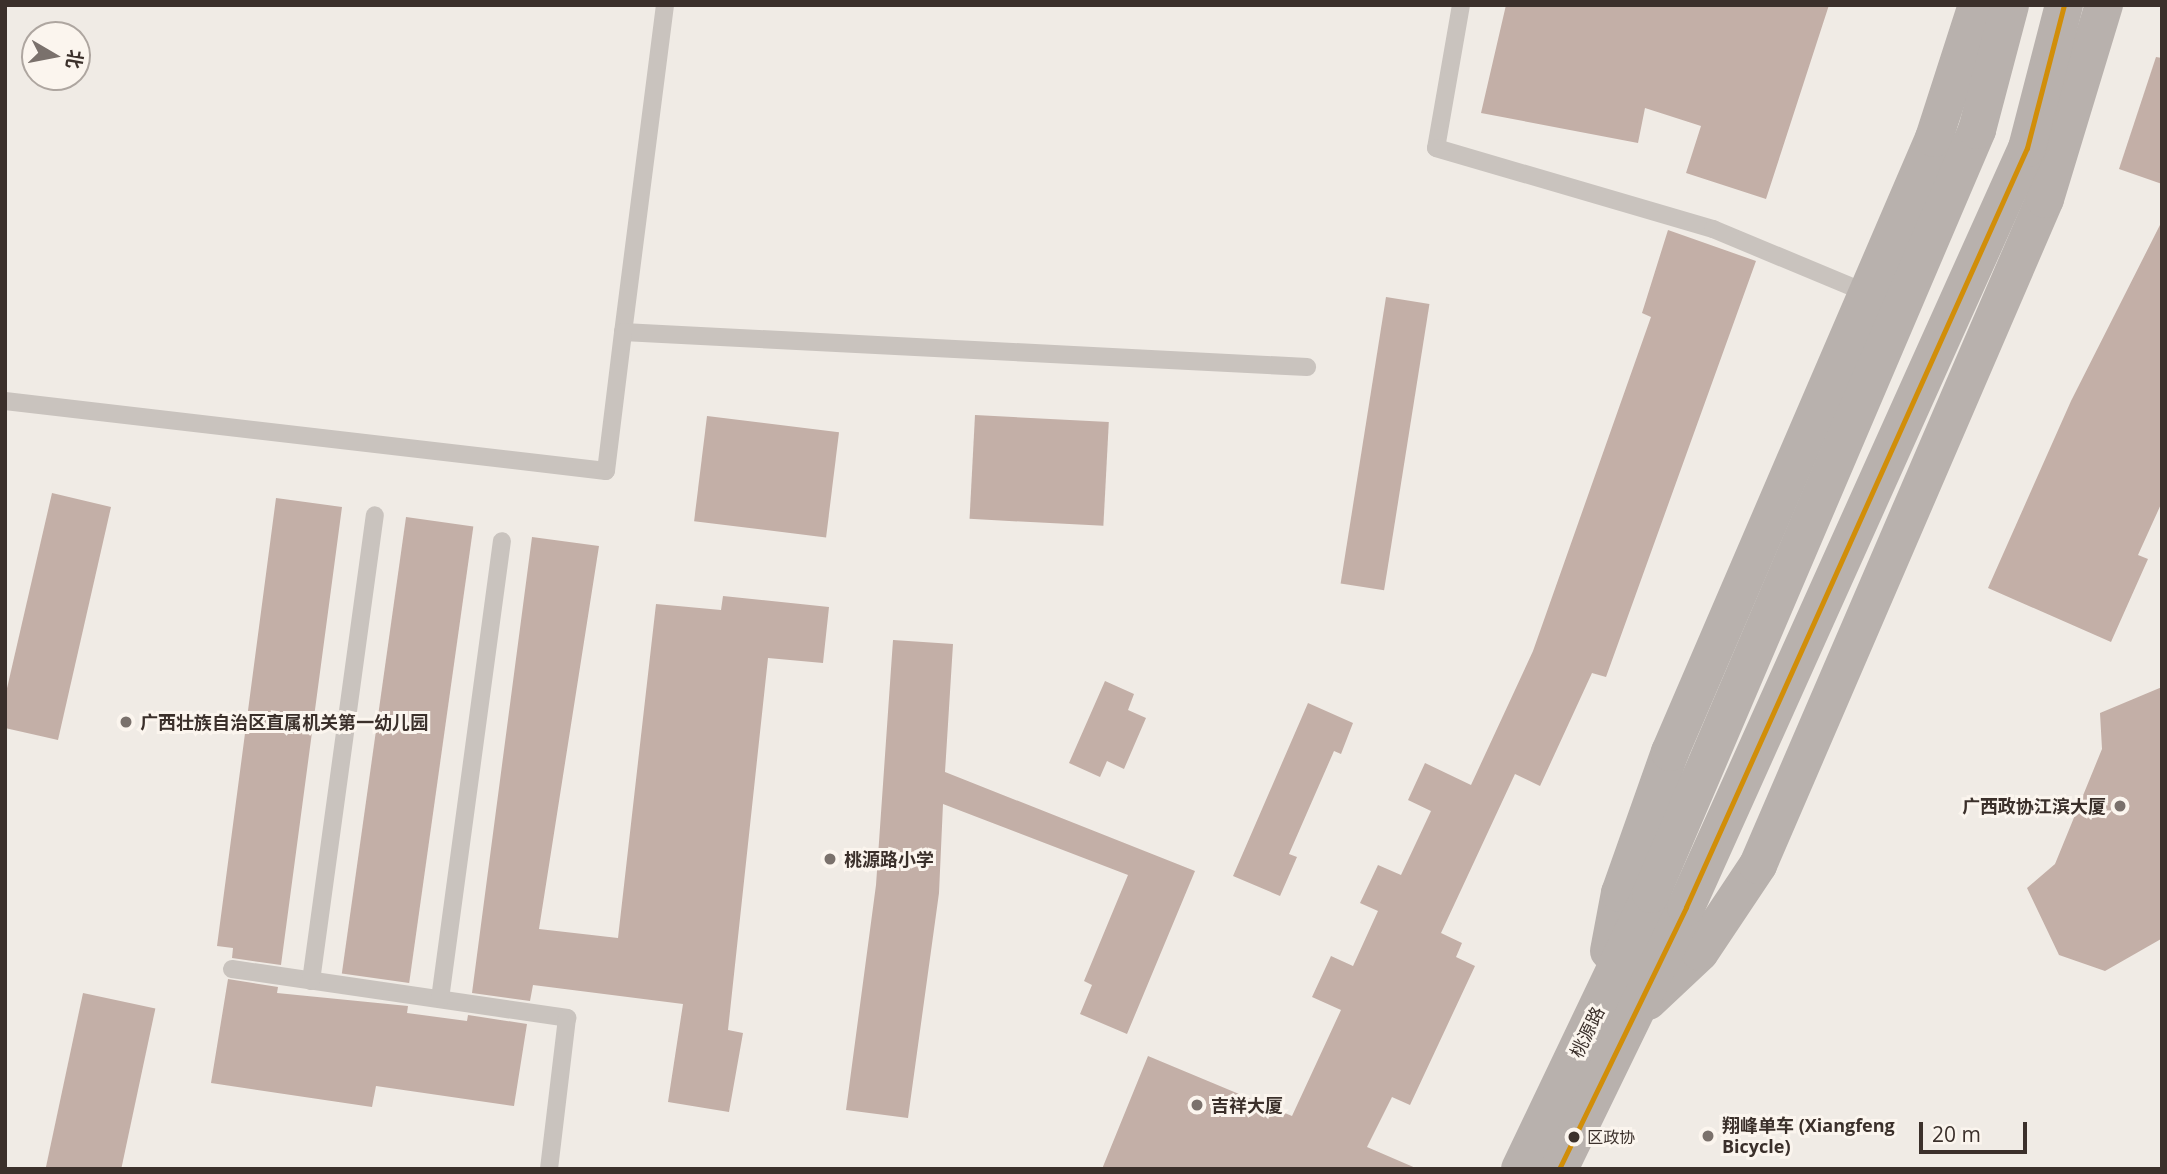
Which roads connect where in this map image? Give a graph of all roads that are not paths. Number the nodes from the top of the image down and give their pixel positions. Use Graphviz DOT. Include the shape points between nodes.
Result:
graph roads {
  1 [pos="665,5"];
  2 [pos="1461,5"];
  3 [pos="1978,5"];
  4 [pos="2010,5"];
  5 [pos="2064,5"];
  6 [pos="2104,5"];
  7 [pos="1869,294"];
  8 [pos="623,332"];
  9 [pos="1307,367"];
  10 [pos="5,401"];
  11 [pos="375,515"];
  12 [pos="502,541"];
  13 [pos="1668,900"];
  14 [pos="233,969"];
  15 [pos="311,981"];
  16 [pos="440,999"];
  17 [pos="1613,1016"];
  18 [pos="549,1169"];
  19 [pos="1520,1169"];
  20 [pos="1559,1169"];
  1 -- 8 [label="lane"];
  2 -- 7 [label="lane" via="1436,148 1713,229"];
  3 -- 7 [label="main road" via="1934,138"];
  4 -- 13 [label="main road" via="1977,130"];
  5 -- 13 [label="main road" via="2026,148"];
  6 -- 17 [label="main road" via="2045,199 1758,866 1700,952"];
  7 -- 17 [label="main road" via="1670,752 1620,893"];
  8 -- 9 [label="lane"];
  8 -- 10 [label="lane" via="606,471"];
  11 -- 15 [label="lane"];
  12 -- 16 [label="lane"];
  13 -- 17 [label="main road, 桃源路"];
  14 -- 15 [label="lane"];
  15 -- 16 [label="lane"];
  16 -- 18 [label="lane" via="567,1018"];
  17 -- 19 [label="main road, 桃源路"];
  17 -- 20 [label="main road, 桃源路"];
}
